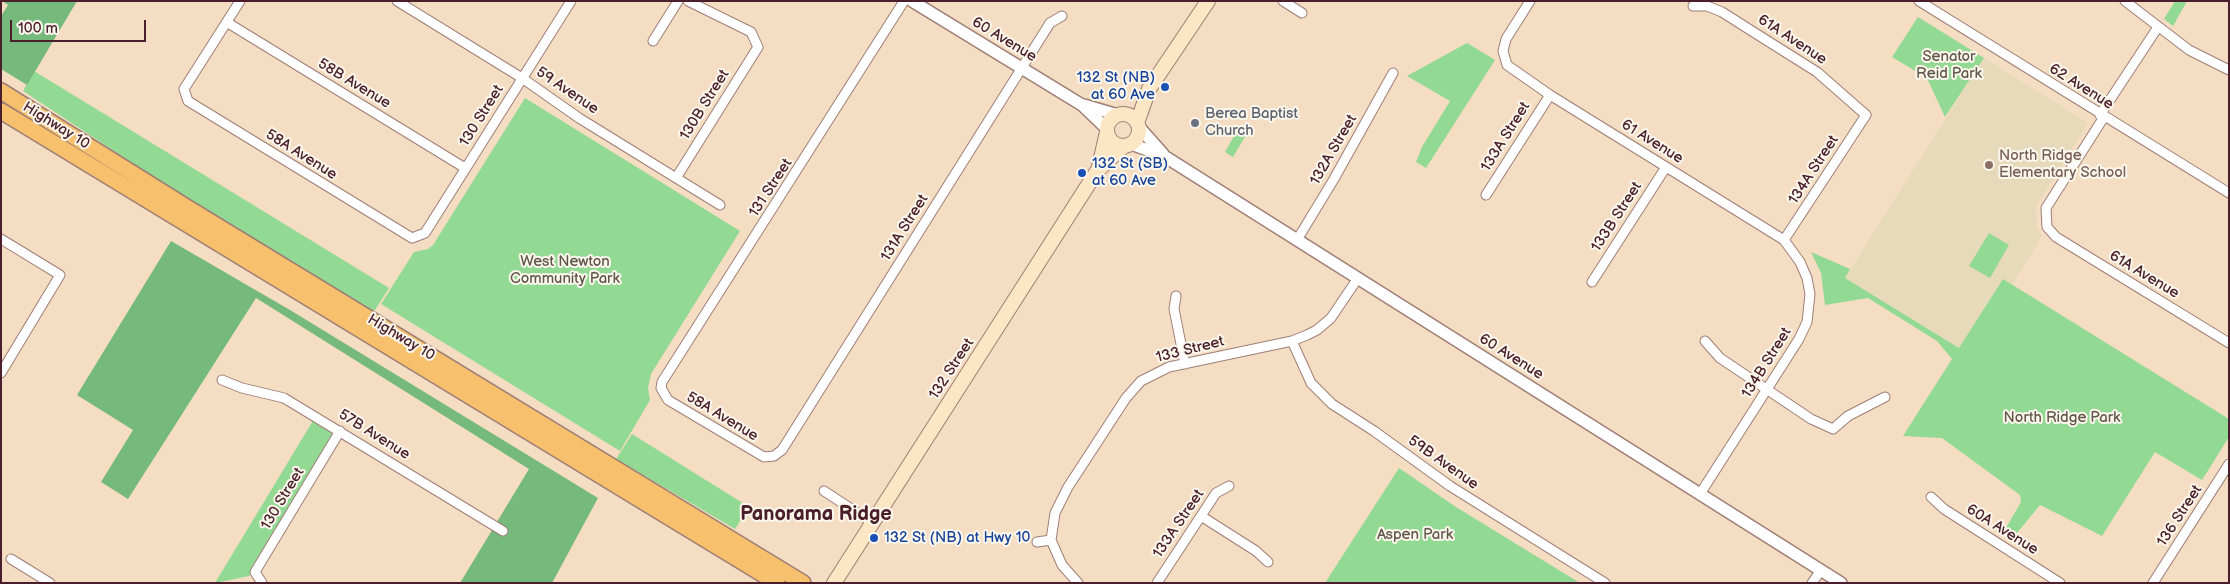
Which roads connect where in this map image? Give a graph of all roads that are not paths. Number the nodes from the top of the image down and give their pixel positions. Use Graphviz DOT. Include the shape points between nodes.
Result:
graph roads {
  1 [pos="240,1"];
  2 [pos="397,1"];
  3 [pos="571,1"];
  4 [pos="678,1"];
  5 [pos="688,1"];
  6 [pos="904,1"];
  7 [pos="1208,1"];
  8 [pos="1283,1"];
  9 [pos="1530,1"];
  10 [pos="1919,1"];
  11 [pos="2125,1"];
  12 [pos="917,3"];
  13 [pos="1693,6"];
  14 [pos="1302,13"];
  15 [pos="1062,16"];
  16 [pos="228,23"];
  17 [pos="2158,26"];
  18 [pos="653,41"];
  19 [pos="1021,68"];
  20 [pos="2229,70"];
  21 [pos="1394,73"];
  22 [pos="522,78"];
  23 [pos="1149,90"];
  24 [pos="1,91"];
  25 [pos="1550,95"];
  26 [pos="1082,105"];
  27 [pos="1,111"];
  28 [pos="1119,114"];
  29 [pos="1866,115"];
  30 [pos="2102,116"];
  31 [pos="1138,125"];
  32 [pos="1107,131"];
  33 [pos="1128,145"];
  34 [pos="1164,156"];
  35 [pos="1666,167"];
  36 [pos="465,168"];
  37 [pos="1097,172"];
  38 [pos="676,178"];
  39 [pos="2229,193"];
  40 [pos="1486,195"];
  41 [pos="720,206"];
  42 [pos="412,238"];
  43 [pos="1,240"];
  44 [pos="1297,240"];
  45 [pos="1784,240"];
  46 [pos="1358,278"];
  47 [pos="1592,282"];
  48 [pos="1176,296"];
  49 [pos="1292,341"];
  50 [pos="1705,341"];
  51 [pos="2229,343"];
  52 [pos="1185,364"];
  53 [pos="1,373"];
  54 [pos="222,380"];
  55 [pos="661,388"];
  56 [pos="1767,390"];
  57 [pos="1885,398"];
  58 [pos="340,431"];
  59 [pos="774,456"];
  60 [pos="2229,464"];
  61 [pos="1229,486"];
  62 [pos="824,491"];
  63 [pos="1700,494"];
  64 [pos="1931,497"];
  65 [pos="1202,516"];
  66 [pos="873,523"];
  67 [pos="503,532"];
  68 [pos="1051,540"];
  69 [pos="1036,542"];
  70 [pos="11,559"];
  71 [pos="1268,562"];
  72 [pos="1821,570"];
  73 [pos="260,582"];
  74 [pos="50,583"];
  75 [pos="776,583"];
  76 [pos="803,583"];
  77 [pos="834,583"];
  78 [pos="1078,583"];
  79 [pos="1157,583"];
  80 [pos="1605,583"];
  81 [pos="1812,583"];
  82 [pos="1841,583"];
  83 [pos="2060,583"];
  84 [pos="2153,583"];
  1 -- 16 [label="street"];
  2 -- 22 [label="street, 59 Avenue"];
  3 -- 22 [label="street, 130 Street"];
  4 -- 18 [label="street"];
  5 -- 38 [label="street, 130B Street" via="751,32 758,47"];
  6 -- 55 [label="street, 131 Street" via="768,218 746,246 666,374"];
  7 -- 23 [label="main road"];
  8 -- 14 [label="street"];
  9 -- 25 [label="street, 61 Avenue" via="1506,39 1503,51 1507,65"];
  10 -- 30 [label="street, 62 Avenue"];
  11 -- 17 [label="street"];
  12 -- 19 [label="street, 60 Avenue"];
  13 -- 29 [label="street, 61A Avenue" via="1707,6 1730,17 1817,72"];
  15 -- 19 [label="street, 131A Street" via="1050,23"];
  16 -- 36 [label="street, 58B Avenue"];
  16 -- 42 [label="street, 58A Avenue" via="184,90 188,102"];
  17 -- 20 [label="street" via="2189,50"];
  17 -- 30 [label="street"];
  19 -- 26 [label="street, 60 Avenue"];
  19 -- 59 [label="street, 131A Street" via="780,453"];
  21 -- 44 [label="street, 132A Street"];
  22 -- 36 [label="street, 130 Street"];
  22 -- 38 [label="street, 59 Avenue" via="579,118"];
  23 -- 28 [label="main road"];
  23 -- 31 [label="main road"];
  24 -- 76 [label="highway, Highway 10"];
  25 -- 35 [label="street, 61 Avenue"];
  25 -- 40 [label="street, 133A Street"];
  26 -- 28 [label="street, 60 Avenue"];
  26 -- 32 [label="street, 60 Avenue"];
  27 -- 75 [label="highway, Highway 10"];
  28 -- 31 [label="main road" via="1130,116"];
  28 -- 32 [label="main road" via="1110,120"];
  29 -- 45 [label="street, 134A Street"];
  30 -- 39 [label="street, 62 Avenue"];
  30 -- 51 [label="street, 61A Avenue" via="2046,208 2047,227 2056,238"];
  31 -- 33 [label="main road" via="1138,137"];
  31 -- 34 [label="street, 60 Avenue"];
  32 -- 33 [label="main road" via="1111,141"];
  32 -- 37 [label="main road, 132 Street"];
  33 -- 34 [label="street, 60 Avenue"];
  33 -- 37 [label="main road, 132 Street"];
  34 -- 44 [label="street, 60 Avenue"];
  35 -- 45 [label="street, 61 Avenue"];
  35 -- 47 [label="street, 133B Street"];
  36 -- 42 [label="street, 130 Street" via="425,233"];
  37 -- 66 [label="main road, 132 Street"];
  38 -- 41 [label="street, 59 Avenue"];
  43 -- 53 [label="street" via="60,275"];
  44 -- 46 [label="street, 60 Avenue"];
  45 -- 56 [label="street, 134B Street" via="1807,278 1810,294 1808,322"];
  46 -- 49 [label="street, 133 Street" via="1324,324"];
  46 -- 63 [label="street, 60 Avenue"];
  48 -- 52 [label="street" via="1174,309"];
  49 -- 52 [label="street, 133 Street"];
  49 -- 80 [label="street, 59B Avenue" via="1311,383 1332,404 1450,486"];
  50 -- 56 [label="street" via="1720,358"];
  52 -- 68 [label="street, 133 Street" via="1152,374 1131,392 1062,499 1055,513"];
  54 -- 58 [label="street, 57B Avenue" via="284,398"];
  55 -- 59 [label="street, 58A Avenue" via="668,400 713,428 758,455"];
  56 -- 57 [label="street" via="1811,419 1834,429 1848,416"];
  56 -- 63 [label="street, 134B Street"];
  58 -- 67 [label="street, 57B Avenue"];
  58 -- 73 [label="street, 130 Street" via="255,572"];
  60 -- 84 [label="street, 136 Street"];
  61 -- 65 [label="street, 133A Street" via="1216,493"];
  62 -- 66 [label="street"];
  63 -- 72 [label="street, 60 Avenue"];
  64 -- 83 [label="street, 60A Avenue" via="1944,509"];
  65 -- 71 [label="street"];
  65 -- 79 [label="street, 133A Street"];
  66 -- 77 [label="main road, 132 Street"];
  68 -- 69 [label="street"];
  68 -- 78 [label="street" via="1062,565"];
  70 -- 74 [label="street"];
  72 -- 81 [label="street"];
  72 -- 82 [label="street, 60 Avenue"];
}
